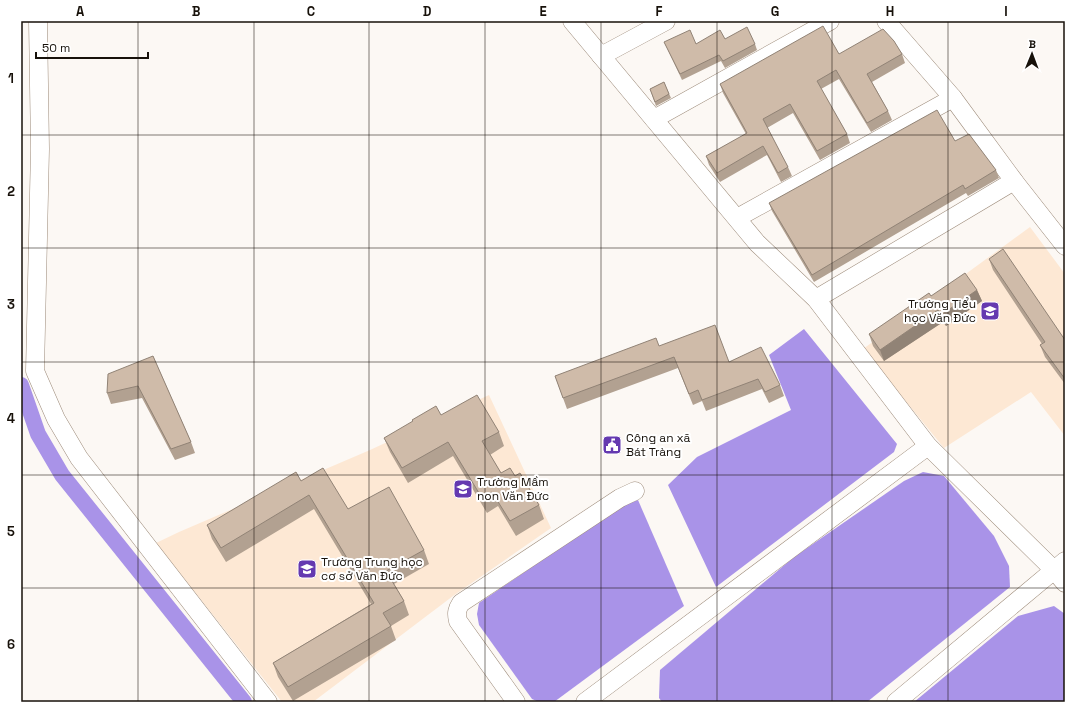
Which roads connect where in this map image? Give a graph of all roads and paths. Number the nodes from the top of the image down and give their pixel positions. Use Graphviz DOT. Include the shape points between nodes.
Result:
graph roads {
  1 [pos="38,21"];
  2 [pos="572,21"];
  3 [pos="666,21"];
  4 [pos="830,21"];
  5 [pos="886,21"];
  6 [pos="601,56"];
  7 [pos="953,98"];
  8 [pos="654,119"];
  9 [pos="1014,181"];
  10 [pos="737,218"];
  11 [pos="1065,246"];
  12 [pos="816,299"];
  13 [pos="28,374"];
  14 [pos="928,446"];
  15 [pos="635,491"];
  16 [pos="1061,572"];
  17 [pos="268,702"];
  18 [pos="516,702"];
  19 [pos="585,702"];
  20 [pos="896,702"];
  1 -- 13 [label="street" via="40,149"];
  2 -- 6 [label="street"];
  3 -- 6 [label="street"];
  4 -- 8 [label="street"];
  5 -- 7 [label="street"];
  6 -- 8 [label="street"];
  7 -- 9 [label="street"];
  7 -- 10 [label="street"];
  8 -- 10 [label="street"];
  9 -- 11 [label="street"];
  9 -- 12 [label="street"];
  10 -- 12 [label="street" via="757,243"];
  12 -- 14 [label="street"];
  13 -- 17 [label="street" via="79,458"];
  14 -- 16 [label="street"];
  14 -- 19 [label="street"];
  15 -- 18 [label="street" via="613,502 457,608 458,621"];
  16 -- 20 [label="street"];
}
